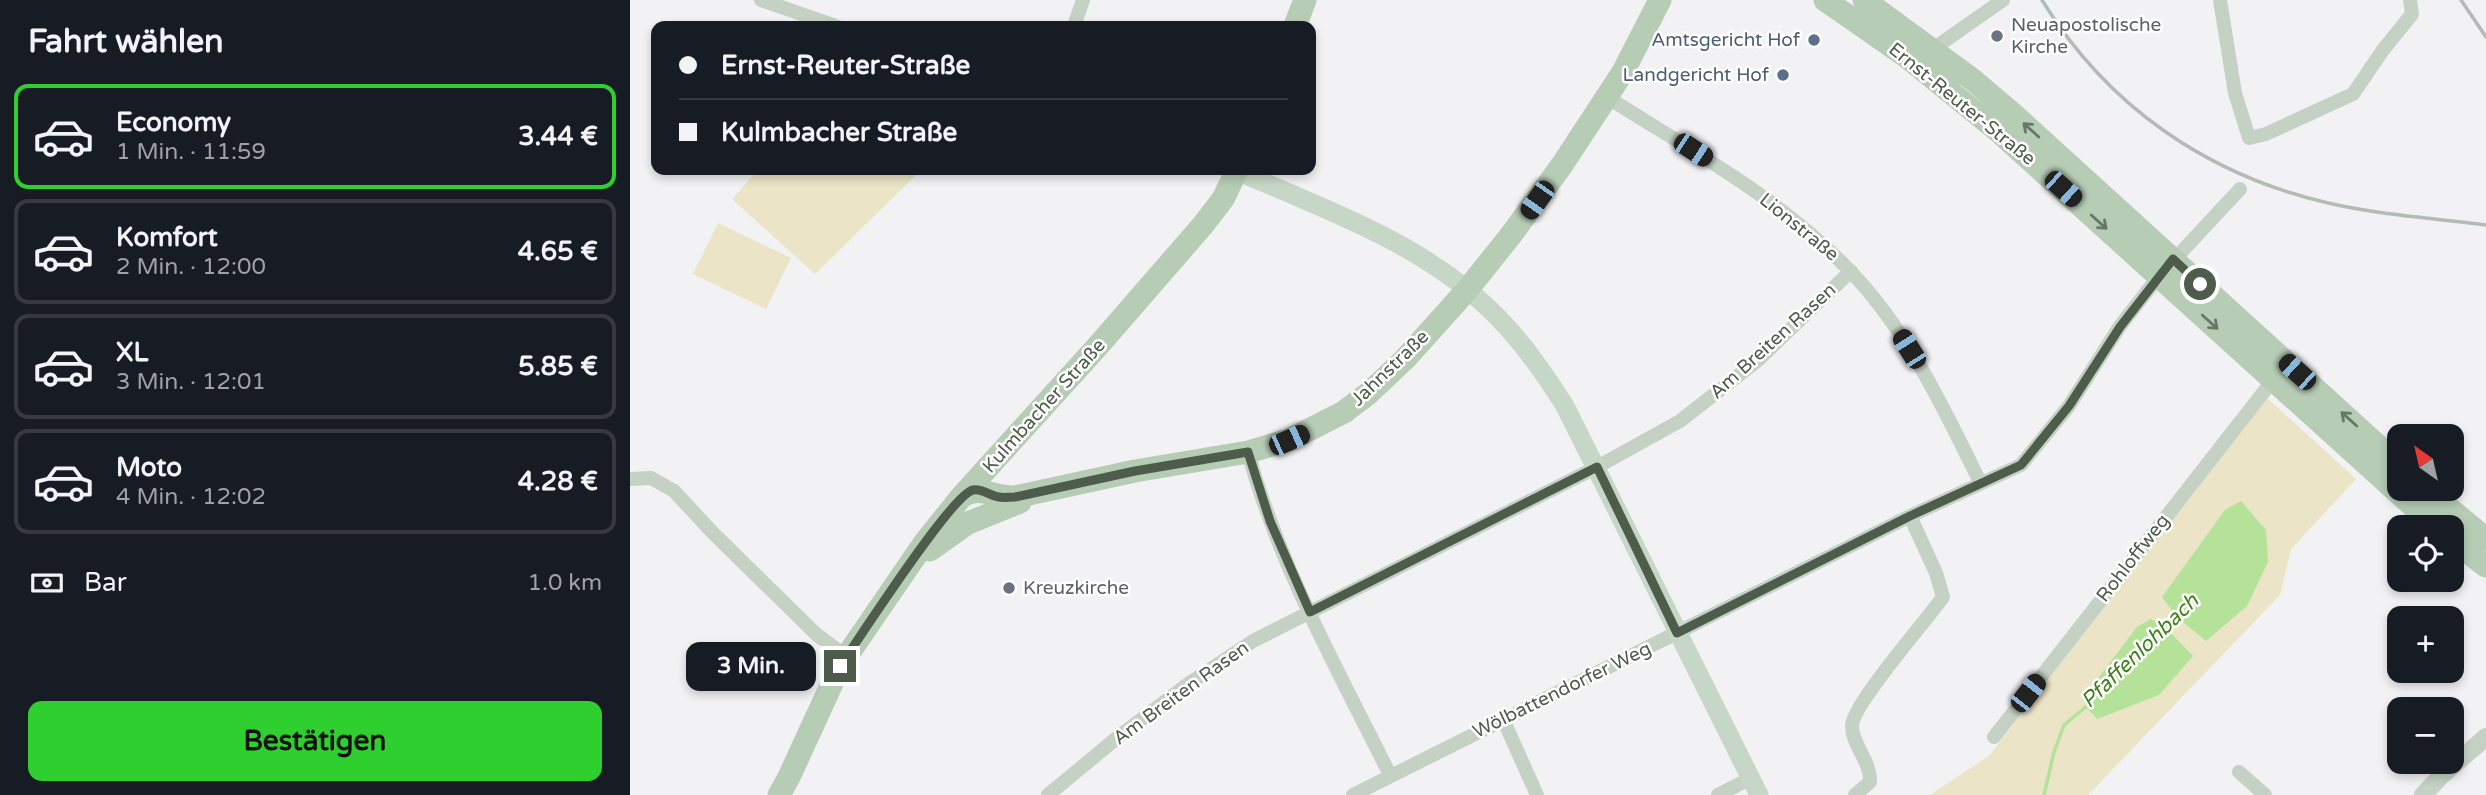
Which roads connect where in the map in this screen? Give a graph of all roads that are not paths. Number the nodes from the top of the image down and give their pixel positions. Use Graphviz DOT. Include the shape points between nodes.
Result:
graph roads {
  1 [pos="761,0"];
  2 [pos="1083,0"];
  3 [pos="1305,0"];
  4 [pos="1660,0"];
  5 [pos="1676,0"];
  6 [pos="1825,0"];
  7 [pos="1864,0"];
  8 [pos="2003,0"];
  9 [pos="2220,0"];
  10 [pos="802,6"];
  11 [pos="2411,7"];
  12 [pos="828,21"];
  13 [pos="1076,21"];
  14 [pos="1297,21"];
  15 [pos="1933,49"];
  16 [pos="1623,72"];
  17 [pos="1607,97"];
  18 [pos="1234,175"];
  19 [pos="1247,175"];
  20 [pos="2240,189"];
  21 [pos="2166,268"];
  22 [pos="1851,271"];
  23 [pos="1467,290"];
  24 [pos="2273,380"];
  25 [pos="1248,452"];
  26 [pos="2387,455"];
  27 [pos="1597,467"];
  28 [pos="630,479"];
  29 [pos="1980,482"];
  30 [pos="1079,483"];
  31 [pos="962,496"];
  32 [pos="2441,501"];
  33 [pos="2422,515"];
  34 [pos="1910,516"];
  35 [pos="2486,539"];
  36 [pos="2464,549"];
  37 [pos="2486,566"];
  38 [pos="908,567"];
  39 [pos="1310,612"];
  40 [pos="1677,633"];
  41 [pos="847,657"];
  42 [pos="1503,719"];
  43 [pos="1994,737"];
  44 [pos="2483,739"];
  45 [pos="2239,772"];
  46 [pos="1390,775"];
  47 [pos="1755,787"];
  48 [pos="779,795"];
  49 [pos="1048,795"];
  50 [pos="1353,795"];
  51 [pos="1537,795"];
  52 [pos="1718,795"];
  53 [pos="1855,795"];
  54 [pos="2265,795"];
  55 [pos="2423,795"];
  1 -- 10 [label="street"];
  2 -- 13 [label="street"];
  3 -- 14 [label="main road"];
  4 -- 16 [label="main road, Jahnstraße"];
  5 -- 16 [label="main road, Jahnstraße"];
  6 -- 21 [label="main road, Ernst-Reuter-Straße, one-way" via="1959,97"];
  7 -- 15 [label="main road, Ernst-Reuter-Straße"];
  8 -- 15 [label="street"];
  9 -- 11 [label="street" via="2235,93 2249,138 2353,94"];
  10 -- 12 [label="street"];
  21 -- 15 [label="main road, Ernst-Reuter-Straße, one-way" via="2013,114"];
  16 -- 17 [label="main road, Jahnstraße"];
  17 -- 22 [label="street, Lionstraße" via="1768,200"];
  17 -- 23 [label="main road, Jahnstraße"];
  18 -- 31 [label="main road, Kulmbacher Straße" via="1203,225"];
  19 -- 23 [label="main road" via="1364,226"];
  20 -- 21 [label="street, Wölbattendorfer Weg"];
  21 -- 24 [label="main road, Ernst-Reuter-Straße, one-way"];
  26 -- 21 [label="main road, Ernst-Reuter-Straße, one-way"];
  21 -- 29 [label="street, Wölbattendorfer Weg" via="2120,327 2069,406 2021,465"];
  22 -- 27 [label="street, Am Breiten Rasen" via="1757,361 1681,421"];
  22 -- 29 [label="street, Lionstraße" via="1906,344"];
  23 -- 25 [label="main road, Jahnstraße" via="1405,359 1344,412 1289,440"];
  23 -- 27 [label="main road" via="1534,360"];
  24 -- 33 [label="main road, Ernst-Reuter-Straße"];
  24 -- 43 [label="street, Rohloffweg"];
  25 -- 30 [label="main road, Jahnstraße"];
  25 -- 39 [label="street" via="1270,521"];
  27 -- 39 [label="street, Am Breiten Rasen"];
  27 -- 40 [label="main road"];
  28 -- 41 [label="street" via="651,478 674,491 817,635"];
  29 -- 34 [label="street, Wölbattendorfer Weg"];
  30 -- 31 [label="main road, Jahnstraße" via="1015,497 973,490"];
  30 -- 38 [label="main road" via="975,520"];
  31 -- 38 [label="main road, Kulmbacher Straße"];
  32 -- 35 [label="main road"];
  34 -- 40 [label="street, Wölbattendorfer Weg"];
  34 -- 53 [label="street" via="1943,597 1853,719 1852,729 1871,771 1870,782"];
  36 -- 37 [label="main road"];
  38 -- 41 [label="main road, Kulmbacher Straße"];
  39 -- 46 [label="street"];
  39 -- 49 [label="street, Am Breiten Rasen" via="1253,641 1188,684"];
  40 -- 42 [label="street, Wölbattendorfer Weg"];
  40 -- 47 [label="main road"];
  41 -- 48 [label="main road, Kulmbacher Straße"];
  42 -- 46 [label="street, Wölbattendorfer Weg"];
  42 -- 51 [label="street"];
  44 -- 55 [label="street"];
  45 -- 54 [label="street"];
  46 -- 50 [label="street, Wölbattendorfer Weg"];
  47 -- 52 [label="street"];
}
